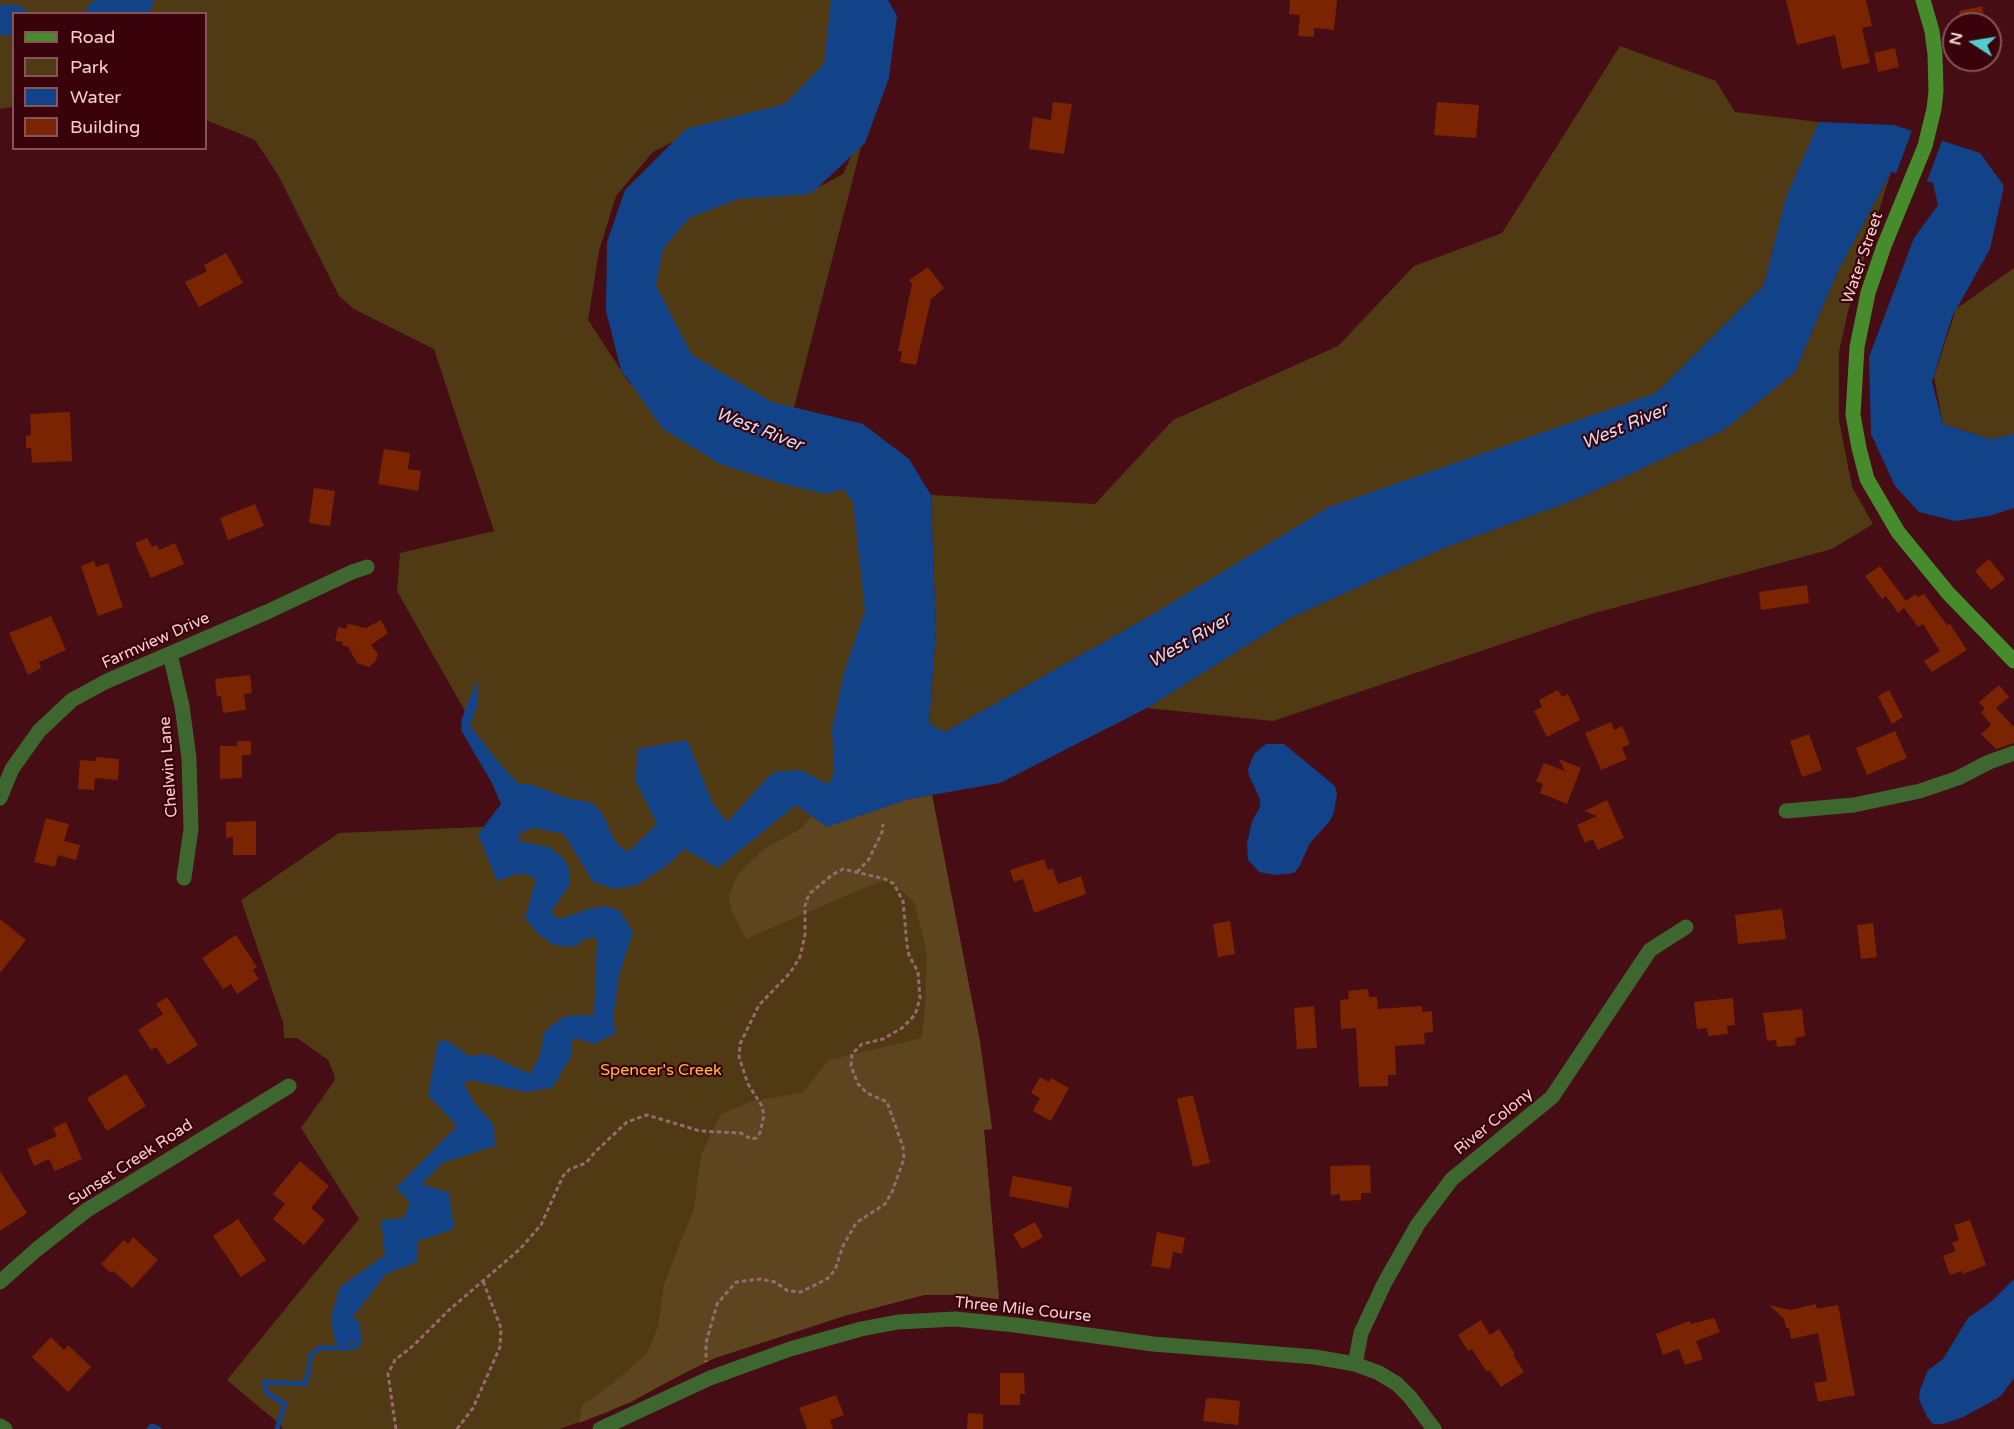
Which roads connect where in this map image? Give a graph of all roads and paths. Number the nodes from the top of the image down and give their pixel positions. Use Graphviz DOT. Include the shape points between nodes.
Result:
graph roads {
  1 [pos="1923,0"];
  2 [pos="368,567"];
  3 [pos="170,654"];
  4 [pos="2014,661"];
  5 [pos="2014,753"];
  6 [pos="0,798"];
  7 [pos="1786,811"];
  8 [pos="883,824"];
  9 [pos="856,872"];
  10 [pos="184,878"];
  11 [pos="1686,927"];
  12 [pos="289,1086"];
  13 [pos="483,1281"];
  14 [pos="0,1282"];
  15 [pos="1355,1364"];
  16 [pos="710,1378"];
  17 [pos="0,1426"];
  18 [pos="5,1429"];
  19 [pos="396,1429"];
  20 [pos="457,1429"];
  21 [pos="600,1429"];
  22 [pos="1434,1429"];
  1 -- 4 [label="main road, Water Street" via="1932,31 1934,109 1868,293 1853,383 1853,416 1868,478 1898,532 1948,593"];
  2 -- 3 [label="street, Farmview Drive"];
  3 -- 6 [label="street, Farmview Drive" via="72,700 39,731 12,769"];
  3 -- 10 [label="street, Chelwin Lane" via="189,758 191,829"];
  5 -- 7 [label="street" via="1920,791 1854,805"];
  8 -- 9 [label="path" via="869,859"];
  9 -- 13 [label="path" via="843,869 809,894 800,957 759,1005 740,1044 739,1057 748,1084 764,1115 756,1138 741,1133 700,1131 647,1115 627,1122 586,1163 570,1169 541,1225"];
  9 -- 16 [label="path" via="885,879 900,892 906,945 918,972 920,998 915,1015 883,1039 862,1044 852,1054 851,1066 858,1084 887,1102 904,1159 885,1204 856,1223 827,1279 801,1292 788,1291 761,1279 735,1282 717,1304 708,1329 706,1362"];
  11 -- 15 [label="street, River Colony" via="1650,950 1552,1097 1452,1179 1418,1224 1385,1282 1361,1333"];
  12 -- 14 [label="street, Sunset Creek Road" via="87,1210"];
  13 -- 19 [label="path" via="394,1360 388,1374"];
  13 -- 20 [label="path" via="501,1328 500,1347 472,1408"];
  15 -- 16 [label="street, Three Mile Course" via="956,1319 898,1322 861,1329"];
  15 -- 22 [label="street, Three Mile Course" via="1397,1384"];
  16 -- 21 [label="street, Three Mile Course"];
  17 -- 18 [label="street"];
}
